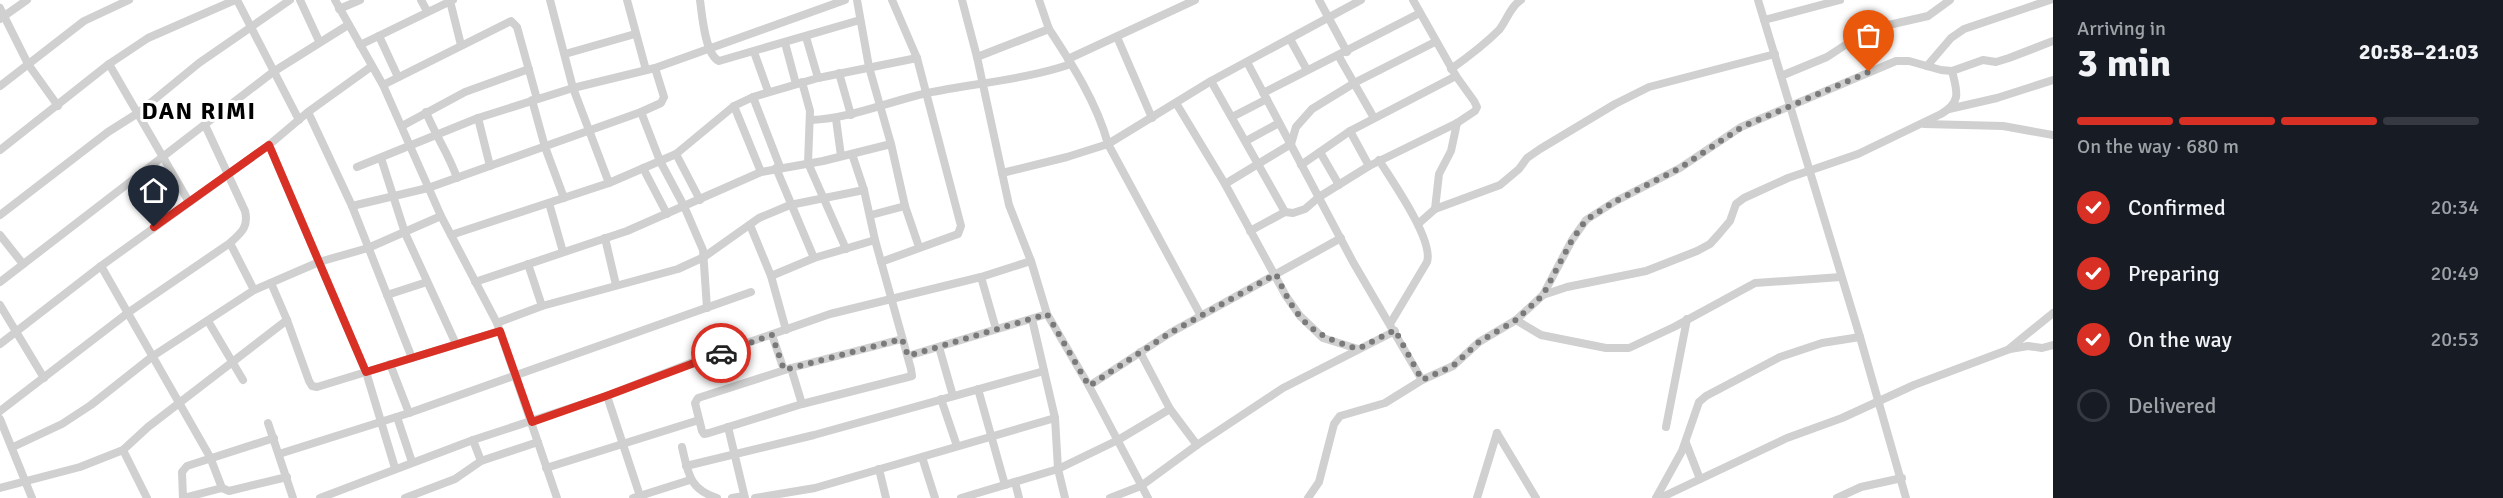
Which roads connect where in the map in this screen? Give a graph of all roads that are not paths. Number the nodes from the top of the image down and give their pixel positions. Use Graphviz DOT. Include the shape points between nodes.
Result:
graph roads {
  1 [pos="27,0"];
  2 [pos="129,0"];
  3 [pos="236,0"];
  4 [pos="290,0"];
  5 [pos="300,0"];
  6 [pos="335,0"];
  7 [pos="360,0"];
  8 [pos="421,0"];
  9 [pos="550,0"];
  10 [pos="627,0"];
  11 [pos="700,0"];
  12 [pos="845,0"];
  13 [pos="857,0"];
  14 [pos="892,0"];
  15 [pos="962,0"];
  16 [pos="1040,0"];
  17 [pos="1195,0"];
  18 [pos="1319,0"];
  19 [pos="1361,0"];
  20 [pos="1413,0"];
  21 [pos="1521,0"];
  22 [pos="1758,0"];
  23 [pos="1840,0"];
  24 [pos="1950,0"];
  25 [pos="2050,0"];
  26 [pos="452,1"];
  27 [pos="339,9"];
  28 [pos="427,11"];
  29 [pos="1420,13"];
  30 [pos="2,14"];
  31 [pos="1330,18"];
  32 [pos="860,20"];
  33 [pos="1764,20"];
  34 [pos="348,25"];
  35 [pos="250,28"];
  36 [pos="1049,29"];
  37 [pos="635,34"];
  38 [pos="379,36"];
  39 [pos="806,37"];
  40 [pos="1117,37"];
  41 [pos="1290,39"];
  42 [pos="319,41"];
  43 [pos="2053,41"];
  44 [pos="1435,42"];
  45 [pos="785,43"];
  46 [pos="360,45"];
  47 [pos="460,45"];
  48 [pos="709,47"];
  49 [pos="754,52"];
  50 [pos="1342,53"];
  51 [pos="565,54"];
  52 [pos="1774,54"];
  53 [pos="977,57"];
  54 [pos="917,58"];
  55 [pos="1070,61"];
  56 [pos="1247,62"];
  57 [pos="28,64"];
  58 [pos="109,64"];
  59 [pos="372,66"];
  60 [pos="1927,66"];
  61 [pos="869,67"];
  62 [pos="529,69"];
  63 [pos="651,69"];
  64 [pos="1307,70"];
  65 [pos="1952,71"];
  66 [pos="273,72"];
  67 [pos="839,73"];
  68 [pos="1453,73"];
  69 [pos="1781,76"];
  70 [pos="398,77"];
  71 [pos="818,78"];
  72 [pos="2053,80"];
  73 [pos="1211,81"];
  74 [pos="1356,82"];
  75 [pos="799,83"];
  76 [pos="983,84"];
  77 [pos="382,85"];
  78 [pos="0,86"];
  79 [pos="573,88"];
  80 [pos="768,92"];
  81 [pos="926,94"];
  82 [pos="1265,96"];
  83 [pos="753,97"];
  84 [pos="534,100"];
  85 [pos="1176,103"];
  86 [pos="58,106"];
  87 [pos="734,106"];
  88 [pos="1790,106"];
  89 [pos="880,108"];
  90 [pos="1949,109"];
  91 [pos="138,112"];
  92 [pos="309,112"];
  93 [pos="426,112"];
  94 [pos="641,112"];
  95 [pos="851,116"];
  96 [pos="1152,117"];
  97 [pos="1232,117"];
  98 [pos="478,118"];
  99 [pos="1374,118"];
  100 [pos="836,119"];
  101 [pos="299,120"];
  102 [pos="811,120"];
  103 [pos="1279,123"];
  104 [pos="1457,123"];
  105 [pos="205,124"];
  106 [pos="1921,124"];
  107 [pos="402,126"];
  108 [pos="590,131"];
  109 [pos="1350,131"];
  110 [pos="435,135"];
  111 [pos="2053,135"];
  112 [pos="1246,141"];
  113 [pos="891,144"];
  114 [pos="1108,144"];
  115 [pos="1291,144"];
  116 [pos="269,145"];
  117 [pos="410,146"];
  118 [pos="545,147"];
  119 [pos="0,150"];
  120 [pos="1320,152"];
  121 [pos="676,154"];
  122 [pos="852,154"];
  123 [pos="841,156"];
  124 [pos="381,158"];
  125 [pos="163,159"];
  126 [pos="1379,160"];
  127 [pos="660,161"];
  128 [pos="808,163"];
  129 [pos="1259,165"];
  130 [pos="1301,165"];
  131 [pos="490,166"];
  132 [pos="1369,166"];
  133 [pos="357,167"];
  134 [pos="643,168"];
  135 [pos="778,168"];
  136 [pos="1811,171"];
  137 [pos="761,172"];
  138 [pos="1002,173"];
  139 [pos="228,175"];
  140 [pos="457,178"];
  141 [pos="609,183"];
  142 [pos="1225,184"];
  143 [pos="1339,184"];
  144 [pos="428,188"];
  145 [pos="864,190"];
  146 [pos="393,197"];
  147 [pos="823,197"];
  148 [pos="1319,197"];
  149 [pos="564,198"];
  150 [pos="700,200"];
  151 [pos="189,201"];
  152 [pos="549,203"];
  153 [pos="790,205"];
  154 [pos="352,206"];
  155 [pos="684,206"];
  156 [pos="905,206"];
  157 [pos="1435,209"];
  158 [pos="1285,212"];
  159 [pos="667,214"];
  160 [pos="0,215"];
  161 [pos="871,215"];
  162 [pos="441,216"];
  163 [pos="1418,224"];
  164 [pos="750,225"];
  165 [pos="1250,231"];
  166 [pos="405,233"];
  167 [pos="0,235"];
  168 [pos="451,235"];
  169 [pos="605,238"];
  170 [pos="1341,238"];
  171 [pos="875,240"];
  172 [pos="230,243"];
  173 [pos="919,247"];
  174 [pos="368,248"];
  175 [pos="846,249"];
  176 [pos="563,252"];
  177 [pos="704,257"];
  178 [pos="814,258"];
  179 [pos="1031,261"];
  180 [pos="319,262"];
  181 [pos="881,262"];
  182 [pos="23,264"];
  183 [pos="528,264"];
  184 [pos="101,266"];
  185 [pos="1276,274"];
  186 [pos="771,276"];
  187 [pos="981,277"];
  188 [pos="1841,277"];
  189 [pos="0,282"];
  190 [pos="427,282"];
  191 [pos="475,282"];
  192 [pos="271,283"];
  193 [pos="616,285"];
  194 [pos="254,290"];
  195 [pos="751,292"];
  196 [pos="387,295"];
  197 [pos="1543,295"];
  198 [pos="891,298"];
  199 [pos="0,305"];
  200 [pos="542,306"];
  201 [pos="706,308"];
  202 [pos="129,312"];
  203 [pos="2053,313"];
  204 [pos="1047,314"];
  205 [pos="1201,316"];
  206 [pos="1032,319"];
  207 [pos="287,320"];
  208 [pos="1516,320"];
  209 [pos="1687,320"];
  210 [pos="208,321"];
  211 [pos="499,327"];
  212 [pos="1393,327"];
  213 [pos="996,329"];
  214 [pos="786,330"];
  215 [pos="17,332"];
  216 [pos="772,335"];
  217 [pos="1860,337"];
  218 [pos="902,339"];
  219 [pos="0,344"];
  220 [pos="456,344"];
  221 [pos="2053,345"];
  222 [pos="939,346"];
  223 [pos="1358,349"];
  224 [pos="2010,349"];
  225 [pos="1140,352"];
  226 [pos="153,356"];
  227 [pos="908,356"];
  228 [pos="412,358"];
  229 [pos="233,362"];
  230 [pos="390,364"];
  231 [pos="788,369"];
  232 [pos="1044,371"];
  233 [pos="366,372"];
  234 [pos="516,374"];
  235 [pos="44,378"];
  236 [pos="243,380"];
  237 [pos="1422,380"];
  238 [pos="1089,386"];
  239 [pos="978,389"];
  240 [pos="606,396"];
  241 [pos="953,396"];
  242 [pos="941,399"];
  243 [pos="1878,400"];
  244 [pos="180,403"];
  245 [pos="802,404"];
  246 [pos="1170,409"];
  247 [pos="0,411"];
  248 [pos="409,413"];
  249 [pos="397,417"];
  250 [pos="1054,418"];
  251 [pos="0,419"];
  252 [pos="699,420"];
  253 [pos="532,422"];
  254 [pos="268,423"];
  255 [pos="381,423"];
  256 [pos="728,427"];
  257 [pos="1666,427"];
  258 [pos="990,437"];
  259 [pos="274,438"];
  260 [pos="473,440"];
  261 [pos="1118,440"];
  262 [pos="538,442"];
  263 [pos="1686,442"];
  264 [pos="623,445"];
  265 [pos="1197,445"];
  266 [pos="957,446"];
  267 [pos="13,447"];
  268 [pos="682,447"];
  269 [pos="123,450"];
  270 [pos="279,454"];
  271 [pos="735,454"];
  272 [pos="210,457"];
  273 [pos="922,457"];
  274 [pos="481,461"];
  275 [pos="412,462"];
  276 [pos="686,466"];
  277 [pos="395,468"];
  278 [pos="546,468"];
  279 [pos="879,469"];
  280 [pos="1059,469"];
  281 [pos="287,477"];
  282 [pos="1902,478"];
  283 [pos="690,480"];
  284 [pos="1700,480"];
  285 [pos="26,482"];
  286 [pos="1015,482"];
  287 [pos="1005,485"];
  288 [pos="1141,486"];
  289 [pos="0,488"];
  290 [pos="222,488"];
  291 [pos="336,495"];
  292 [pos="636,497"];
  293 [pos="745,497"];
  294 [pos="32,498"];
  295 [pos="147,498"];
  296 [pos="183,498"];
  297 [pos="293,498"];
  298 [pos="320,498"];
  299 [pos="405,498"];
  300 [pos="556,498"];
  301 [pos="717,498"];
  302 [pos="732,498"];
  303 [pos="755,498"];
  304 [pos="886,498"];
  305 [pos="935,498"];
  306 [pos="961,498"];
  307 [pos="1019,498"];
  308 [pos="1065,498"];
  309 [pos="1110,498"];
  310 [pos="1148,498"];
  311 [pos="1308,498"];
  312 [pos="1477,498"];
  313 [pos="1536,498"];
  314 [pos="1658,498"];
  315 [pos="1837,498"];
  316 [pos="1906,498"];
  1 -- 30 [label="street"];
  2 -- 57 [label="street" via="84,21"];
  3 -- 35 [label="street"];
  3 -- 58 [label="street" via="148,38"];
  4 -- 35 [label="street"];
  5 -- 42 [label="street"];
  6 -- 27 [label="street"];
  7 -- 27 [label="street"];
  8 -- 28 [label="street"];
  9 -- 51 [label="street"];
  10 -- 37 [label="street"];
  11 -- 48 [label="street"];
  12 -- 48 [label="street"];
  13 -- 32 [label="street"];
  14 -- 54 [label="street"];
  15 -- 53 [label="street"];
  16 -- 36 [label="street"];
  17 -- 40 [label="street"];
  18 -- 31 [label="street"];
  19 -- 31 [label="street"];
  20 -- 29 [label="street"];
  21 -- 68 [label="street" via="1514,4 1500,29"];
  22 -- 33 [label="street"];
  23 -- 33 [label="street"];
  24 -- 69 [label="street" via="1928,16 1871,30 1827,57"];
  25 -- 60 [label="street" via="1964,29"];
  26 -- 28 [label="street"];
  26 -- 47 [label="street"];
  27 -- 34 [label="street"];
  28 -- 38 [label="street"];
  29 -- 44 [label="street"];
  29 -- 50 [label="street"];
  30 -- 57 [label="street"];
  31 -- 41 [label="street"];
  31 -- 50 [label="street"];
  32 -- 39 [label="street"];
  32 -- 61 [label="street"];
  33 -- 52 [label="street"];
  34 -- 42 [label="street"];
  34 -- 46 [label="street"];
  35 -- 66 [label="street"];
  35 -- 91 [label="street"];
  36 -- 53 [label="street"];
  36 -- 55 [label="street"];
  37 -- 51 [label="street"];
  37 -- 63 [label="street"];
  38 -- 46 [label="street"];
  38 -- 70 [label="street"];
  39 -- 45 [label="street"];
  39 -- 71 [label="street"];
  40 -- 55 [label="street"];
  40 -- 96 [label="street"];
  41 -- 56 [label="street"];
  41 -- 64 [label="street"];
  42 -- 66 [label="street"];
  43 -- 65 [label="street" via="1996,62 1983,60"];
  44 -- 68 [label="street"];
  44 -- 74 [label="street"];
  45 -- 49 [label="street"];
  45 -- 75 [label="street"];
  46 -- 59 [label="street"];
  47 -- 62 [label="street" via="511,21 517,27"];
  47 -- 70 [label="street"];
  48 -- 49 [label="street" via="719,62"];
  48 -- 63 [label="street"];
  49 -- 80 [label="street"];
  50 -- 64 [label="street"];
  50 -- 74 [label="street"];
  51 -- 79 [label="street"];
  52 -- 69 [label="street"];
  52 -- 157 [label="street" via="1649,87 1540,149 1500,185"];
  53 -- 76 [label="street"];
  54 -- 61 [label="street"];
  54 -- 81 [label="street"];
  55 -- 76 [label="street" via="1041,73"];
  55 -- 114 [label="street"];
  56 -- 73 [label="street"];
  56 -- 82 [label="street"];
  57 -- 78 [label="street"];
  57 -- 86 [label="street"];
  58 -- 86 [label="street"];
  58 -- 91 [label="street"];
  59 -- 77 [label="street"];
  59 -- 92 [label="street"];
  60 -- 65 [label="street"];
  60 -- 88 [label="street" via="1896,61"];
  61 -- 67 [label="street"];
  61 -- 89 [label="street"];
  62 -- 84 [label="street"];
  62 -- 93 [label="street" via="465,92"];
  63 -- 79 [label="street"];
  63 -- 94 [label="street" via="664,97 661,103"];
  64 -- 82 [label="street"];
  65 -- 90 [label="street" via="1957,95"];
  66 -- 101 [label="street"];
  66 -- 105 [label="street"];
  67 -- 71 [label="street"];
  67 -- 95 [label="street"];
  68 -- 99 [label="street"];
  68 -- 104 [label="street" via="1477,107 1472,115"];
  69 -- 88 [label="street"];
  70 -- 77 [label="street"];
  71 -- 75 [label="street"];
  72 -- 90 [label="street"];
  73 -- 85 [label="street"];
  73 -- 97 [label="street"];
  74 -- 99 [label="street"];
  74 -- 115 [label="street" via="1312,109 1296,128"];
  75 -- 80 [label="street"];
  75 -- 102 [label="street"];
  76 -- 81 [label="street"];
  76 -- 138 [label="street"];
  77 -- 107 [label="street"];
  79 -- 84 [label="street"];
  79 -- 108 [label="street"];
  80 -- 83 [label="street"];
  81 -- 89 [label="street"];
  81 -- 173 [label="street" via="961,226 958,234"];
  82 -- 97 [label="street"];
  82 -- 103 [label="street"];
  83 -- 87 [label="street"];
  83 -- 135 [label="street"];
  84 -- 98 [label="street"];
  84 -- 118 [label="street"];
  85 -- 96 [label="street"];
  85 -- 142 [label="street"];
  86 -- 119 [label="street"];
  87 -- 121 [label="street"];
  87 -- 137 [label="street"];
  88 -- 136 [label="street"];
  88 -- 197 [label="street" via="1742,127 1680,168 1586,220"];
  89 -- 95 [label="street"];
  89 -- 113 [label="street"];
  90 -- 106 [label="street"];
  91 -- 125 [label="street"];
  91 -- 160 [label="street"];
  92 -- 101 [label="street"];
  92 -- 154 [label="street"];
  93 -- 107 [label="street"];
  93 -- 110 [label="street"];
  94 -- 108 [label="street"];
  94 -- 127 [label="street"];
  95 -- 100 [label="street"];
  96 -- 114 [label="street"];
  97 -- 112 [label="street"];
  98 -- 110 [label="street"];
  98 -- 131 [label="street"];
  99 -- 109 [label="street"];
  100 -- 102 [label="street"];
  100 -- 123 [label="street"];
  101 -- 116 [label="street"];
  102 -- 128 [label="street"];
  103 -- 112 [label="street"];
  103 -- 115 [label="street"];
  104 -- 126 [label="street"];
  104 -- 157 [label="street" via="1451,151 1439,174"];
  105 -- 125 [label="street"];
  105 -- 139 [label="street"];
  106 -- 111 [label="street" via="2003,126"];
  106 -- 136 [label="street"];
  107 -- 117 [label="street"];
  108 -- 118 [label="street"];
  108 -- 141 [label="street"];
  109 -- 120 [label="street"];
  109 -- 132 [label="street"];
  110 -- 117 [label="street"];
  110 -- 140 [label="street" via="448,153"];
  112 -- 129 [label="street"];
  113 -- 122 [label="street"];
  113 -- 156 [label="street"];
  114 -- 138 [label="street"];
  114 -- 205 [label="street"];
  115 -- 129 [label="street"];
  115 -- 130 [label="street"];
  116 -- 139 [label="street"];
  116 -- 180 [label="street"];
  117 -- 124 [label="street"];
  117 -- 144 [label="street"];
  118 -- 131 [label="street"];
  118 -- 149 [label="street"];
  120 -- 130 [label="street"];
  120 -- 143 [label="street"];
  121 -- 127 [label="street"];
  121 -- 150 [label="street"];
  122 -- 123 [label="street"];
  122 -- 145 [label="street"];
  123 -- 128 [label="street"];
  124 -- 133 [label="street"];
  124 -- 146 [label="street"];
  125 -- 151 [label="street"];
  125 -- 182 [label="street"];
  126 -- 132 [label="street"];
  126 -- 163 [label="street"];
  127 -- 134 [label="street"];
  127 -- 155 [label="street"];
  128 -- 135 [label="street"];
  128 -- 147 [label="street"];
  129 -- 142 [label="street"];
  129 -- 158 [label="street"];
  130 -- 148 [label="street"];
  131 -- 140 [label="street"];
  132 -- 143 [label="street"];
  134 -- 141 [label="street"];
  134 -- 159 [label="street"];
  135 -- 137 [label="street"];
  135 -- 153 [label="street"];
  136 -- 188 [label="street"];
  136 -- 197 [label="street" via="1744,198 1710,244 1696,251 1646,272"];
  137 -- 150 [label="street"];
  138 -- 179 [label="street" via="1009,205"];
  139 -- 151 [label="street"];
  139 -- 172 [label="street" via="247,220 243,231"];
  140 -- 144 [label="street"];
  141 -- 149 [label="street"];
  142 -- 165 [label="street"];
  143 -- 148 [label="street"];
  144 -- 146 [label="street"];
  144 -- 162 [label="street"];
  145 -- 147 [label="street"];
  145 -- 161 [label="street"];
  146 -- 154 [label="street"];
  146 -- 166 [label="street"];
  147 -- 153 [label="street"];
  147 -- 175 [label="street"];
  148 -- 158 [label="street" via="1305,209"];
  148 -- 170 [label="street"];
  149 -- 152 [label="street"];
  150 -- 155 [label="street"];
  151 -- 184 [label="street"];
  152 -- 168 [label="street"];
  152 -- 176 [label="street"];
  153 -- 164 [label="street"];
  153 -- 178 [label="street"];
  154 -- 174 [label="street"];
  155 -- 159 [label="street"];
  155 -- 177 [label="street"];
  156 -- 161 [label="street"];
  156 -- 173 [label="street"];
  157 -- 163 [label="street"];
  158 -- 165 [label="street"];
  159 -- 169 [label="street"];
  161 -- 171 [label="street"];
  162 -- 166 [label="street"];
  162 -- 168 [label="street"];
  163 -- 212 [label="street" via="1429,257"];
  164 -- 177 [label="street"];
  164 -- 186 [label="street"];
  165 -- 185 [label="street"];
  166 -- 174 [label="street"];
  166 -- 190 [label="street"];
  167 -- 182 [label="street"];
  168 -- 191 [label="street"];
  169 -- 176 [label="street"];
  169 -- 193 [label="street"];
  170 -- 185 [label="street"];
  170 -- 212 [label="street"];
  171 -- 175 [label="street"];
  171 -- 181 [label="street"];
  172 -- 194 [label="street"];
  172 -- 202 [label="street"];
  173 -- 181 [label="street"];
  174 -- 180 [label="street"];
  174 -- 196 [label="street"];
  175 -- 178 [label="street"];
  176 -- 183 [label="street"];
  177 -- 193 [label="street"];
  177 -- 201 [label="street"];
  178 -- 186 [label="street"];
  179 -- 187 [label="street"];
  179 -- 204 [label="street"];
  180 -- 192 [label="street"];
  180 -- 233 [label="street"];
  181 -- 198 [label="street"];
  182 -- 189 [label="street"];
  183 -- 191 [label="street"];
  183 -- 200 [label="street"];
  184 -- 202 [label="street"];
  184 -- 215 [label="street"];
  185 -- 205 [label="street"];
  185 -- 223 [label="street" via="1286,296 1310,327 1323,338"];
  186 -- 214 [label="street"];
  187 -- 198 [label="street"];
  187 -- 213 [label="street"];
  188 -- 209 [label="street" via="1755,283"];
  188 -- 217 [label="street"];
  190 -- 196 [label="street"];
  190 -- 220 [label="street"];
  191 -- 211 [label="street"];
  192 -- 194 [label="street"];
  192 -- 207 [label="street"];
  193 -- 200 [label="street"];
  194 -- 210 [label="street"];
  195 -- 201 [label="street"];
  196 -- 228 [label="street"];
  197 -- 208 [label="street"];
  198 -- 214 [label="street"];
  198 -- 218 [label="street"];
  199 -- 215 [label="street"];
  200 -- 211 [label="street"];
  201 -- 234 [label="street"];
  202 -- 226 [label="street"];
  202 -- 235 [label="street"];
  203 -- 224 [label="street"];
  204 -- 206 [label="street"];
  204 -- 238 [label="street"];
  205 -- 225 [label="street"];
  206 -- 213 [label="street"];
  206 -- 232 [label="street"];
  207 -- 229 [label="street"];
  207 -- 233 [label="street" via="312,386 324,386"];
  208 -- 209 [label="street" via="1541,335 1618,349 1639,344"];
  208 -- 237 [label="street" via="1479,342 1453,366"];
  209 -- 257 [label="street"];
  210 -- 226 [label="street"];
  210 -- 229 [label="street"];
  211 -- 220 [label="street"];
  211 -- 234 [label="street"];
  212 -- 223 [label="street"];
  212 -- 237 [label="street"];
  213 -- 222 [label="street"];
  214 -- 216 [label="street"];
  215 -- 219 [label="street"];
  215 -- 235 [label="street"];
  216 -- 231 [label="street"];
  216 -- 240 [label="street"];
  217 -- 243 [label="street"];
  217 -- 263 [label="street" via="1822,343 1780,357 1706,396 1699,402"];
  218 -- 227 [label="street"];
  218 -- 231 [label="street"];
  220 -- 228 [label="street"];
  221 -- 224 [label="street"];
  222 -- 227 [label="street"];
  222 -- 241 [label="street"];
  223 -- 265 [label="street" via="1283,388"];
  224 -- 243 [label="street"];
  225 -- 238 [label="street"];
  225 -- 246 [label="street"];
  226 -- 244 [label="street"];
  226 -- 267 [label="street" via="62,424"];
  227 -- 245 [label="street" via="912,373 909,377"];
  228 -- 230 [label="street"];
  229 -- 236 [label="street"];
  229 -- 244 [label="street"];
  230 -- 233 [label="street"];
  230 -- 248 [label="street"];
  231 -- 245 [label="street"];
  231 -- 252 [label="street" via="698,398 695,403"];
  232 -- 239 [label="street"];
  232 -- 250 [label="street"];
  233 -- 255 [label="street"];
  234 -- 248 [label="street"];
  234 -- 253 [label="street"];
  235 -- 247 [label="street"];
  237 -- 311 [label="street" via="1385,403 1340,416 1334,424 1319,482"];
  238 -- 261 [label="street"];
  239 -- 241 [label="street"];
  239 -- 258 [label="street"];
  240 -- 253 [label="street"];
  240 -- 264 [label="street"];
  241 -- 242 [label="street"];
  242 -- 266 [label="street"];
  242 -- 271 [label="street"];
  243 -- 282 [label="street"];
  243 -- 284 [label="street"];
  244 -- 269 [label="street"];
  244 -- 272 [label="street"];
  245 -- 256 [label="street"];
  246 -- 261 [label="street"];
  246 -- 265 [label="street"];
  248 -- 249 [label="street"];
  249 -- 255 [label="street"];
  249 -- 275 [label="street"];
  250 -- 258 [label="street"];
  250 -- 280 [label="street"];
  251 -- 267 [label="street"];
  252 -- 256 [label="street" via="704,434"];
  252 -- 264 [label="street"];
  253 -- 260 [label="street"];
  253 -- 262 [label="street"];
  254 -- 259 [label="street"];
  255 -- 270 [label="street"];
  255 -- 277 [label="street"];
  256 -- 271 [label="street"];
  258 -- 266 [label="street"];
  258 -- 287 [label="street"];
  259 -- 270 [label="street"];
  259 -- 272 [label="street"];
  260 -- 274 [label="street"];
  260 -- 275 [label="street"];
  261 -- 280 [label="street"];
  261 -- 288 [label="street"];
  262 -- 274 [label="street"];
  262 -- 278 [label="street"];
  263 -- 284 [label="street"];
  263 -- 314 [label="street"];
  264 -- 278 [label="street"];
  264 -- 292 [label="street"];
  265 -- 288 [label="street"];
  266 -- 273 [label="street"];
  267 -- 285 [label="street"];
  268 -- 276 [label="street"];
  269 -- 285 [label="street"];
  269 -- 295 [label="street"];
  270 -- 281 [label="street"];
  271 -- 276 [label="street"];
  271 -- 293 [label="street"];
  272 -- 290 [label="street"];
  272 -- 296 [label="street" via="194,462 182,472"];
  273 -- 279 [label="street"];
  273 -- 305 [label="street"];
  274 -- 299 [label="street" via="455,479"];
  275 -- 277 [label="street"];
  276 -- 283 [label="street"];
  277 -- 291 [label="street"];
  278 -- 300 [label="street"];
  279 -- 303 [label="street" via="815,488"];
  279 -- 304 [label="street"];
  280 -- 286 [label="street"];
  280 -- 308 [label="street"];
  281 -- 290 [label="street" via="229,491"];
  281 -- 297 [label="street"];
  282 -- 315 [label="street" via="1861,487"];
  282 -- 316 [label="street"];
  283 -- 292 [label="street"];
  283 -- 301 [label="street"];
  284 -- 314 [label="street"];
  285 -- 289 [label="street"];
  285 -- 294 [label="street"];
  286 -- 287 [label="street"];
  286 -- 307 [label="street"];
  287 -- 306 [label="street"];
  288 -- 309 [label="street"];
  288 -- 310 [label="street"];
  290 -- 296 [label="street"];
  291 -- 298 [label="street"];
  293 -- 302 [label="street"];
  312 -- 313 [label="street" via="1497,433"];
}
